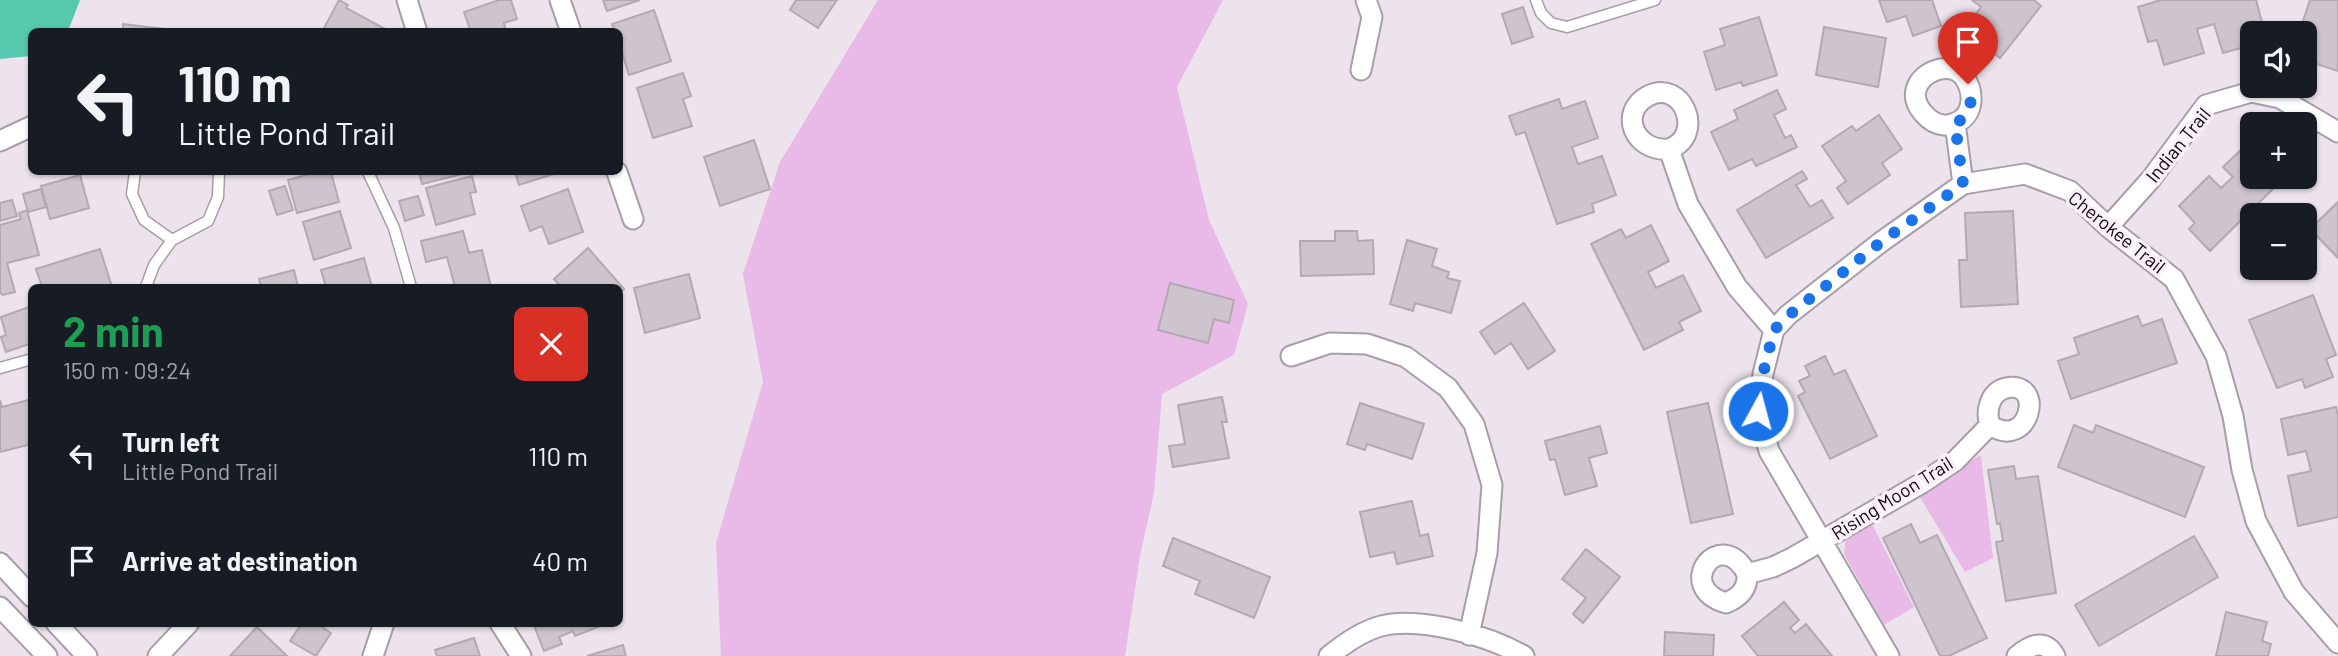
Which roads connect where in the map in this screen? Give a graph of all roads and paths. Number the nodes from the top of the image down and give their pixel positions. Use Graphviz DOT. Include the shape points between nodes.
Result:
graph roads {
  1 [pos="407,0"];
  2 [pos="560,0"];
  3 [pos="1366,0"];
  4 [pos="1536,0"];
  5 [pos="1654,0"];
  6 [pos="416,28"];
  7 [pos="570,28"];
  8 [pos="1362,70"];
  9 [pos="1955,123"];
  10 [pos="28,128"];
  11 [pos="2338,132"];
  12 [pos="0,141"];
  13 [pos="1669,149"];
  14 [pos="135,175"];
  15 [pos="219,175"];
  16 [pos="369,175"];
  17 [pos="618,175"];
  18 [pos="1963,184"];
  19 [pos="633,219"];
  20 [pos="2108,227"];
  21 [pos="172,240"];
  22 [pos="147,284"];
  23 [pos="410,284"];
  24 [pos="1774,330"];
  25 [pos="1291,356"];
  26 [pos="28,360"];
  27 [pos="0,368"];
  28 [pos="1990,425"];
  29 [pos="1823,541"];
  30 [pos="0,563"];
  31 [pos="1747,574"];
  32 [pos="28,593"];
  33 [pos="0,607"];
  34 [pos="60,627"];
  35 [pos="185,627"];
  36 [pos="383,627"];
  37 [pos="503,627"];
  38 [pos="1468,635"];
  39 [pos="2338,643"];
  40 [pos="47,656"];
  41 [pos="87,656"];
  42 [pos="158,656"];
  43 [pos="373,656"];
  44 [pos="521,656"];
  45 [pos="1329,656"];
  46 [pos="1524,656"];
  47 [pos="1889,656"];
  48 [pos="2017,656"];
  49 [pos="2055,656"];
  1 -- 6 [label="street"];
  2 -- 7 [label="street"];
  3 -- 8 [label="street" via="1371,17"];
  4 -- 5 [label="lane" via="1551,23 1567,27"];
  9 -- 18 [label="street"];
  10 -- 12 [label="street"];
  11 -- 20 [label="street, Indian Trail" via="2280,98 2251,92 2206,105"];
  13 -- 24 [label="street" via="1688,204 1737,287"];
  14 -- 21 [label="lane" via="132,194 144,220"];
  15 -- 21 [label="lane" via="218,197 208,221"];
  16 -- 23 [label="lane" via="394,228"];
  17 -- 19 [label="street"];
  18 -- 20 [label="street, Cherokee Trail" via="2025,174 2070,191"];
  18 -- 24 [label="street, Cherokee Trail" via="1881,242"];
  20 -- 39 [label="street, Cherokee Trail" via="2174,279 2216,356 2256,521 2294,592"];
  21 -- 22 [label="lane"];
  24 -- 29 [label="street" via="1758,411 1769,451"];
  25 -- 38 [label="street" via="1330,343 1367,344 1406,357 1448,388 1474,424 1492,485 1487,553"];
  26 -- 27 [label="lane"];
  28 -- 29 [label="street, Rising Moon Trail" via="1955,461"];
  29 -- 31 [label="street, Rising Moon Trail" via="1773,567"];
  29 -- 47 [label="street"];
  30 -- 32 [label="street"];
  33 -- 40 [label="street"];
  34 -- 41 [label="street"];
  35 -- 42 [label="street"];
  36 -- 43 [label="street"];
  37 -- 44 [label="street"];
  38 -- 45 [label="street" via="1418,624 1382,626"];
  38 -- 46 [label="street"];
  48 -- 49 [label="street" via="2040,644"];
}
